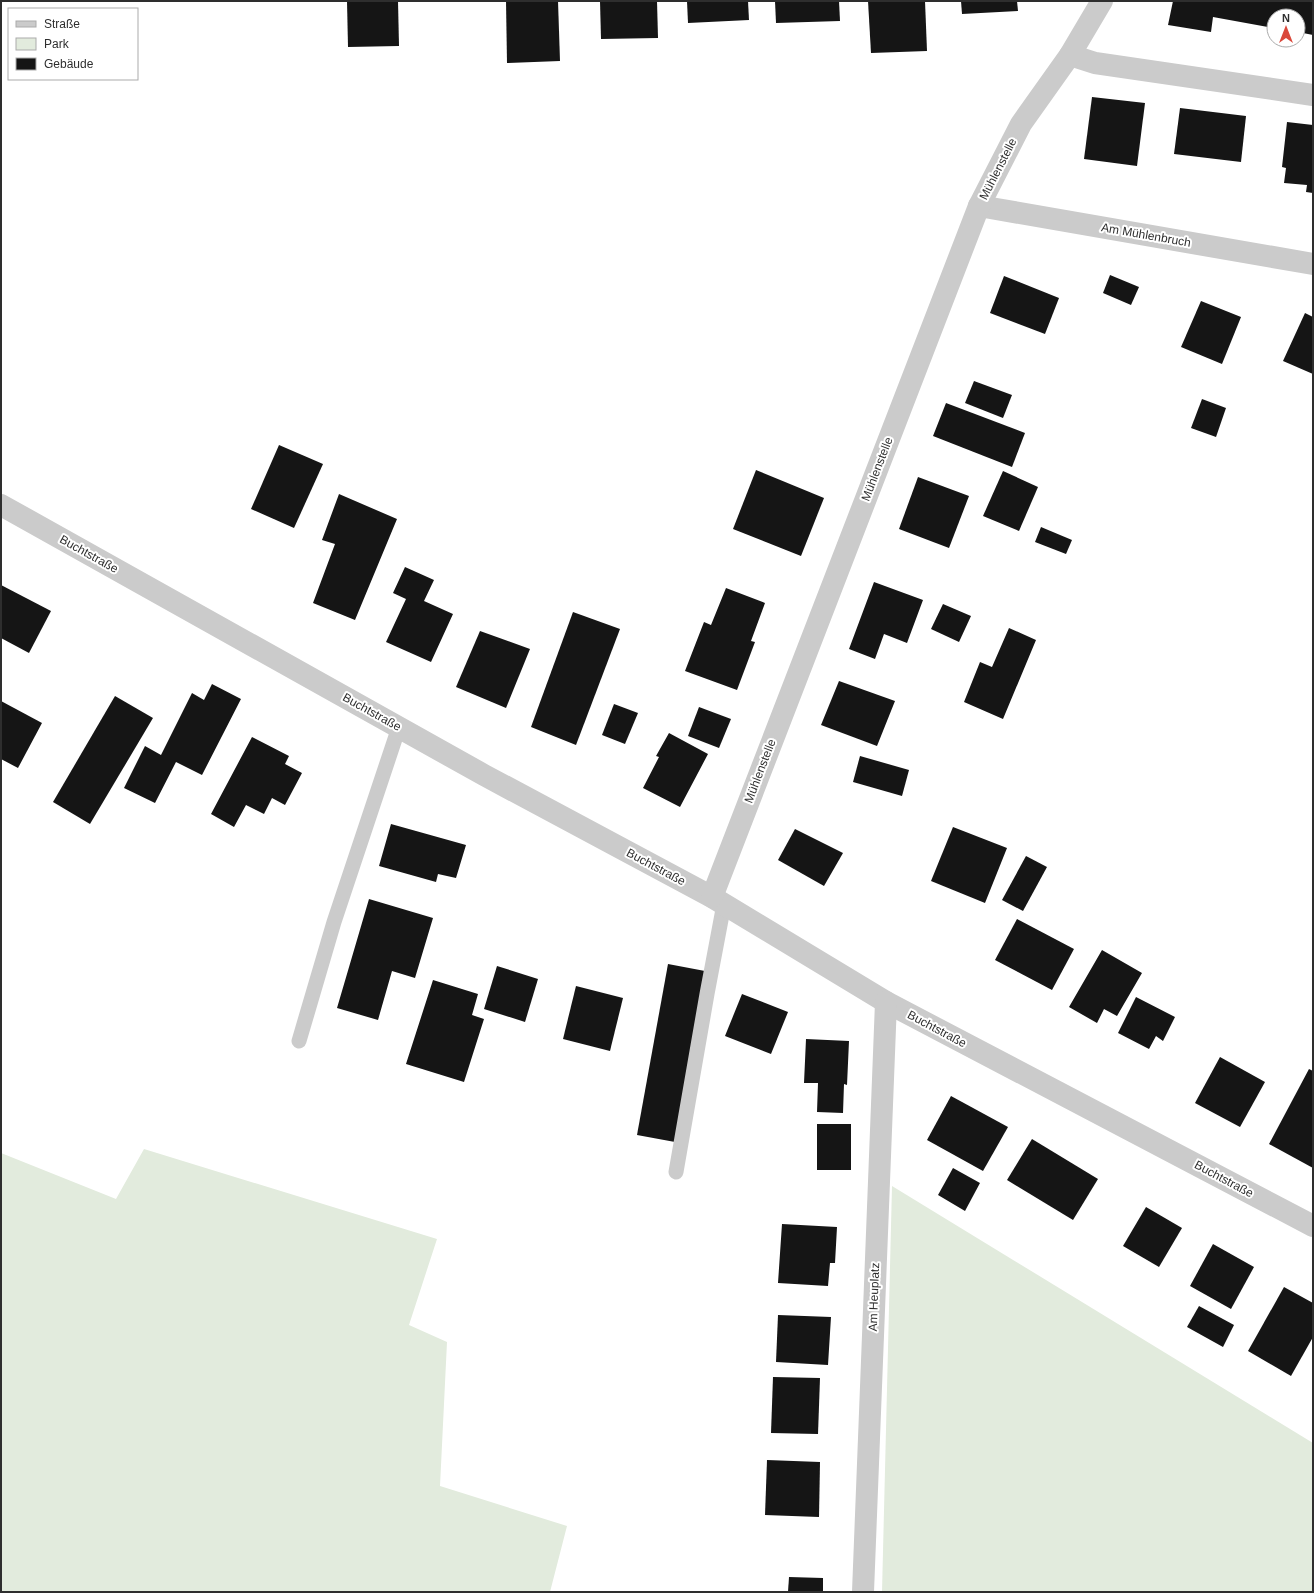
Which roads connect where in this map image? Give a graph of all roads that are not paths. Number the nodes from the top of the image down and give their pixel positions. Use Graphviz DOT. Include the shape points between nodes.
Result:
graph roads {
  1 [pos="1102,1"];
  2 [pos="1070,55"];
  3 [pos="1313,95"];
  4 [pos="979,206"];
  5 [pos="1313,264"];
  6 [pos="1,505"];
  7 [pos="399,728"];
  8 [pos="718,900"];
  9 [pos="886,1002"];
  10 [pos="299,1040"];
  11 [pos="676,1172"];
  12 [pos="1313,1226"];
  13 [pos="863,1592"];
  1 -- 2 [label="street, Mühlenstelle"];
  2 -- 3 [label="street" via="1095,63"];
  2 -- 4 [label="street, Mühlenstelle" via="1021,124"];
  4 -- 5 [label="street, Am Mühlenbruch"];
  4 -- 8 [label="street, Mühlenstelle"];
  6 -- 7 [label="street, Buchtstraße"];
  7 -- 8 [label="street, Buchtstraße"];
  7 -- 10 [label="lane" via="334,922"];
  8 -- 9 [label="street, Buchtstraße"];
  8 -- 11 [label="lane" via="707,994"];
  9 -- 12 [label="street, Buchtstraße"];
  9 -- 13 [label="street, Am Heuplatz"];
}
